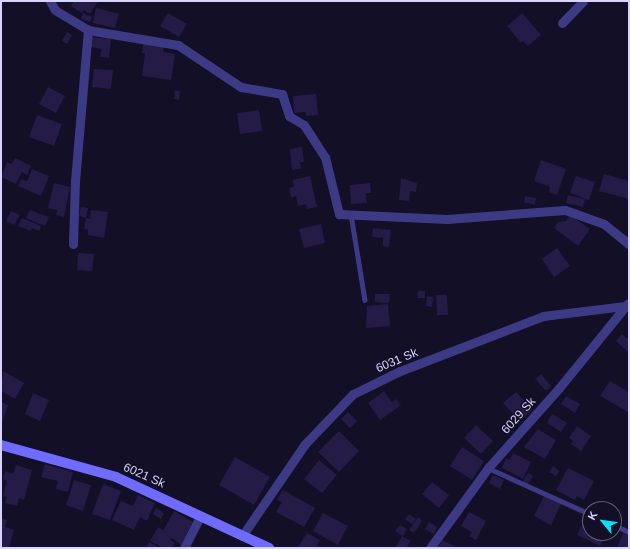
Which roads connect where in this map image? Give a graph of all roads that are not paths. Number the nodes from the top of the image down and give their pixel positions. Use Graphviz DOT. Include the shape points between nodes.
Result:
graph roads {
  1 [pos="50,1"];
  2 [pos="583,1"];
  3 [pos="562,22"];
  4 [pos="88,30"];
  5 [pos="352,214"];
  6 [pos="73,244"];
  7 [pos="629,244"];
  8 [pos="365,300"];
  9 [pos="627,304"];
  10 [pos="1,445"];
  11 [pos="488,468"];
  12 [pos="582,510"];
  13 [pos="200,516"];
  14 [pos="242,536"];
  15 [pos="184,548"];
  16 [pos="269,548"];
  17 [pos="430,548"];
  1 -- 4 [label="street" via="55,10"];
  2 -- 3 [label="street"];
  4 -- 5 [label="street" via="178,45 241,88 282,94 289,116 304,126 325,157 339,214"];
  4 -- 6 [label="street" via="75,181"];
  5 -- 7 [label="street" via="446,219 566,210 604,224"];
  5 -- 8 [label="lane"];
  9 -- 11 [label="street, 6029 Sk" via="560,388"];
  9 -- 14 [label="street, 6031 Sk" via="543,316 400,372 353,394 305,444"];
  10 -- 13 [label="street, 6021 Sk" via="116,477"];
  11 -- 12 [label="lane"];
  11 -- 17 [label="street, 6029 Sk"];
  13 -- 14 [label="street, 6021 Sk"];
  13 -- 15 [label="street"];
  14 -- 16 [label="street, 6021 Sk"];
}
